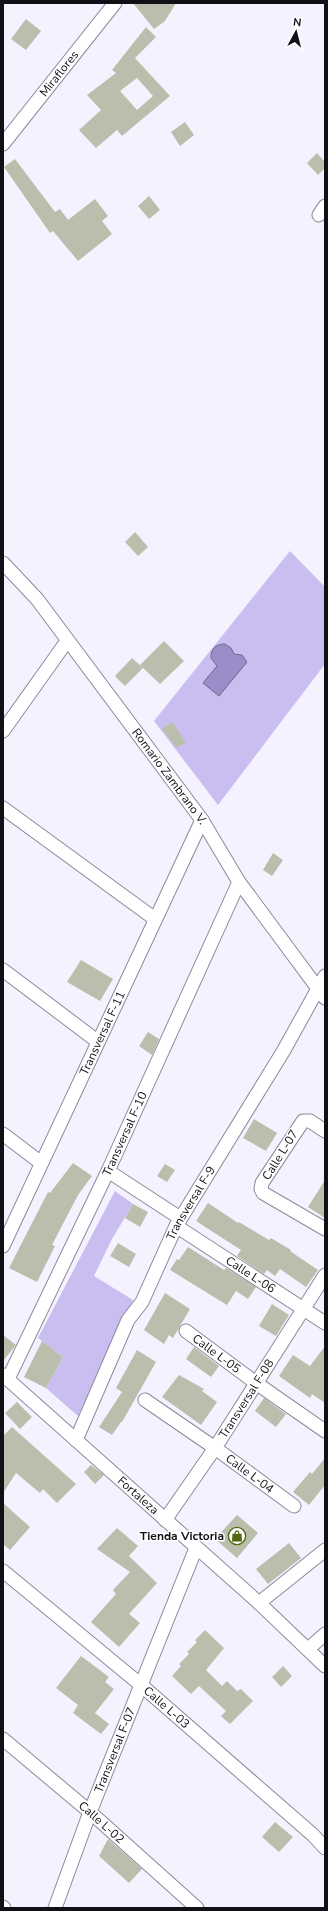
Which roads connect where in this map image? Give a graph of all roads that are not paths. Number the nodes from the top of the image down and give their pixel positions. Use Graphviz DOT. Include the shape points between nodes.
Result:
graph roads {
  1 [pos="115,3"];
  2 [pos="3,144"];
  3 [pos="3,563"];
  4 [pos="67,640"];
  5 [pos="3,731"];
  6 [pos="3,808"];
  7 [pos="202,820"];
  8 [pos="239,882"];
  9 [pos="155,919"];
  10 [pos="3,970"];
  11 [pos="321,981"];
  12 [pos="325,998"];
  13 [pos="97,1041"];
  14 [pos="325,1131"];
  15 [pos="3,1134"];
  16 [pos="41,1163"];
  17 [pos="108,1171"];
  18 [pos="178,1222"];
  19 [pos="325,1229"];
  20 [pos="3,1246"];
  21 [pos="325,1275"];
  22 [pos="303,1309"];
  23 [pos="325,1323"];
  24 [pos="186,1331"];
  25 [pos="5,1377"];
  26 [pos="256,1383"];
  27 [pos="145,1400"];
  28 [pos="325,1431"];
  29 [pos="76,1440"];
  30 [pos="215,1448"];
  31 [pos="294,1506"];
  32 [pos="165,1520"];
  33 [pos="196,1548"];
  34 [pos="325,1550"];
  35 [pos="3,1571"];
  36 [pos="259,1603"];
  37 [pos="325,1634"];
  38 [pos="308,1649"];
  39 [pos="325,1666"];
  40 [pos="141,1685"];
  41 [pos="3,1739"];
  42 [pos="90,1812"];
  43 [pos="325,1848"];
  44 [pos="55,1908"];
  45 [pos="197,1908"];
  1 -- 2 [label="street, Miraflores"];
  3 -- 4 [label="street, Romario Zambrano V." via="37,599"];
  4 -- 5 [label="street"];
  4 -- 7 [label="street, Romario Zambrano V."];
  6 -- 9 [label="street"];
  7 -- 8 [label="street, Romario Zambrano V."];
  7 -- 9 [label="street, Transversal F-11"];
  8 -- 11 [label="street, Romario Zambrano V."];
  8 -- 17 [label="street, Transversal F-10"];
  9 -- 13 [label="street, Transversal F-11"];
  10 -- 13 [label="street"];
  11 -- 12 [label="street, Romario Zambrano V."];
  11 -- 18 [label="street, Transversal F-9" via="284,1050"];
  13 -- 16 [label="street, Transversal F-11"];
  14 -- 19 [label="street, Calle L-07" via="310,1121 303,1121 262,1183 261,1189 263,1193"];
  15 -- 16 [label="street"];
  16 -- 20 [label="street, Transversal F-11"];
  17 -- 18 [label="street, Calle L-06"];
  17 -- 25 [label="street, Transversal F-10"];
  18 -- 22 [label="street, Calle L-06"];
  18 -- 29 [label="street, Transversal F-9" via="142,1302 128,1320"];
  21 -- 22 [label="street, Transversal F-08"];
  22 -- 23 [label="street, Calle L-06"];
  22 -- 26 [label="street, Transversal F-08"];
  24 -- 26 [label="street, Calle L-05"];
  25 -- 29 [label="street, Fortaleza"];
  26 -- 28 [label="street, Calle L-05"];
  26 -- 30 [label="street, Transversal F-08"];
  27 -- 30 [label="street, Calle L-04"];
  29 -- 32 [label="street, Fortaleza"];
  30 -- 31 [label="street, Calle L-04"];
  30 -- 32 [label="street, Transversal F-08"];
  32 -- 33 [label="street, Fortaleza"];
  33 -- 36 [label="street, Fortaleza"];
  33 -- 40 [label="street, Transversal F-07"];
  34 -- 36 [label="street"];
  35 -- 40 [label="street, Calle L-03"];
  36 -- 38 [label="street, Fortaleza"];
  37 -- 38 [label="street"];
  38 -- 39 [label="street, Fortaleza"];
  40 -- 42 [label="street, Transversal F-07"];
  40 -- 43 [label="street, Calle L-03" via="313,1834"];
  41 -- 42 [label="street, Calle L-02"];
  42 -- 44 [label="street, Transversal F-07"];
  42 -- 45 [label="street, Calle L-02"];
}
